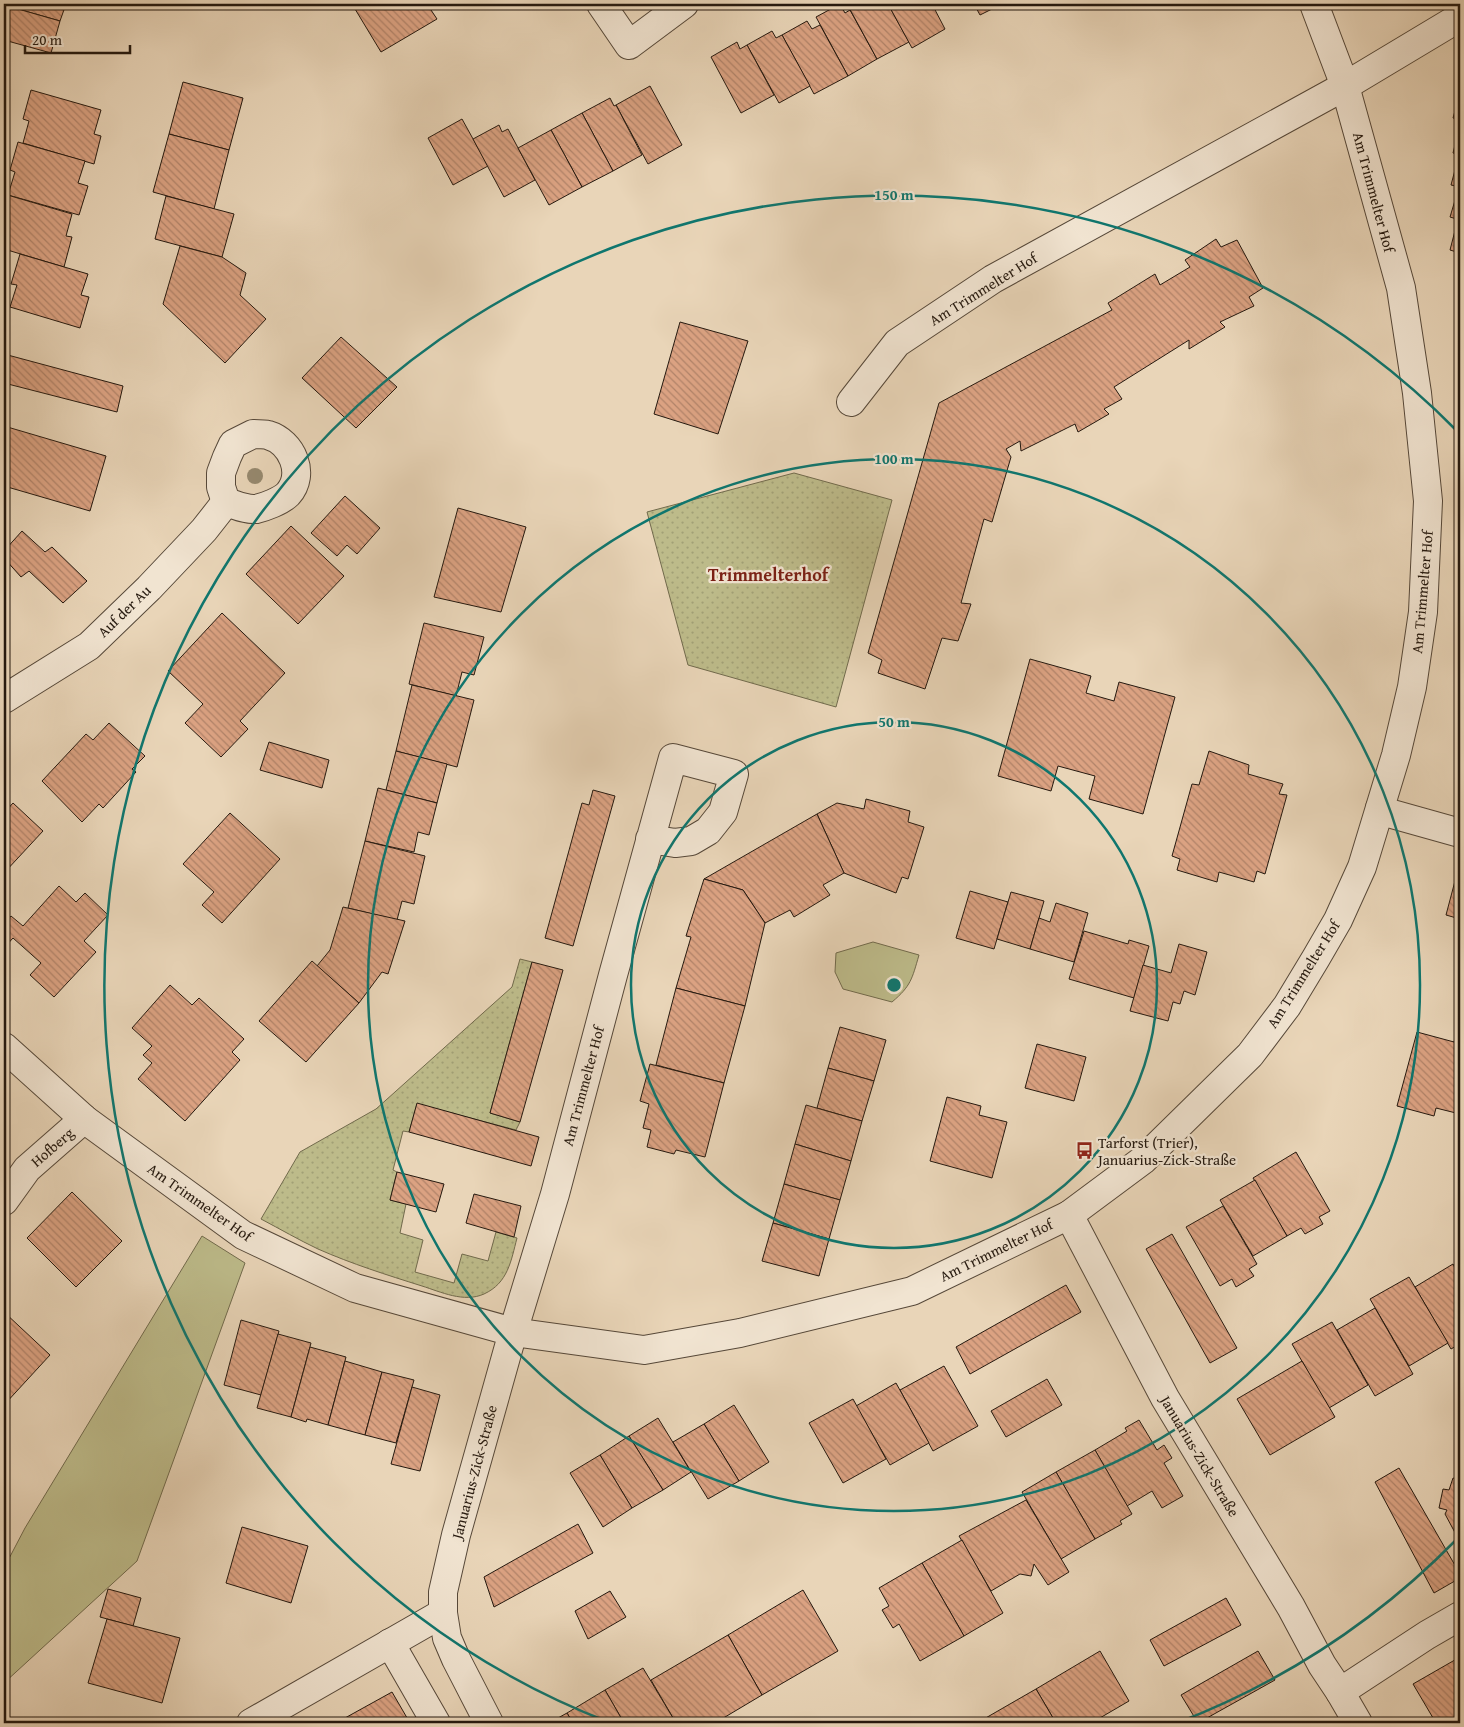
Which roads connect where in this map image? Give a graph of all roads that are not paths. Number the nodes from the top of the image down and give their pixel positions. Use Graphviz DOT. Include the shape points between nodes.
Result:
graph roads {
  1 [pos="601,4"];
  2 [pos="684,4"];
  3 [pos="1314,4"];
  4 [pos="1460,17"];
  5 [pos="1345,86"];
  6 [pos="851,402"];
  7 [pos="226,502"];
  8 [pos="4,698"];
  9 [pos="1380,808"];
  10 [pos="1460,833"];
  11 [pos="650,839"];
  12 [pos="4,1047"];
  13 [pos="84,1119"];
  14 [pos="4,1201"];
  15 [pos="1069,1214"];
  16 [pos="513,1332"];
  17 [pos="443,1612"];
  18 [pos="1460,1616"];
  19 [pos="390,1643"];
  20 [pos="1340,1692"];
  21 [pos="251,1723"];
  22 [pos="436,1723"];
  23 [pos="489,1723"];
  24 [pos="1358,1723"];
  1 -- 2 [label="street" via="629,45"];
  3 -- 5 [label="street, Am Trimmelter Hof"];
  4 -- 5 [label="street"];
  5 -- 6 [label="street, Am Trimmelter Hof" via="993,279 898,343"];
  5 -- 9 [label="street, Am Trimmelter Hof" via="1401,288 1418,393 1428,501 1423,612 1412,687"];
  7 -- 8 [label="street, Auf der Au" via="149,588 89,646"];
  9 -- 10 [label="street"];
  9 -- 15 [label="street, Am Trimmelter Hof" via="1362,867 1338,920 1287,1006 1255,1048 1143,1160"];
  11 -- 16 [label="street, Am Trimmelter Hof" via="555,1194"];
  12 -- 13 [label="street, Am Trimmelter Hof"];
  13 -- 14 [label="street, Hofberg" via="27,1169"];
  13 -- 16 [label="street, Am Trimmelter Hof" via="243,1235 355,1288"];
  15 -- 16 [label="street, Am Trimmelter Hof" via="912,1291 740,1333 644,1350"];
  15 -- 20 [label="street, Januarius-Zick-Straße" via="1165,1398"];
  16 -- 17 [label="street, Januarius-Zick-Straße" via="456,1535 443,1592"];
  17 -- 19 [label="street"];
  17 -- 23 [label="street, Januarius-Zick-Straße" via="447,1638"];
  18 -- 20 [label="street"];
  19 -- 21 [label="street"];
  19 -- 22 [label="street"];
  20 -- 24 [label="street, Januarius-Zick-Straße"];
}
